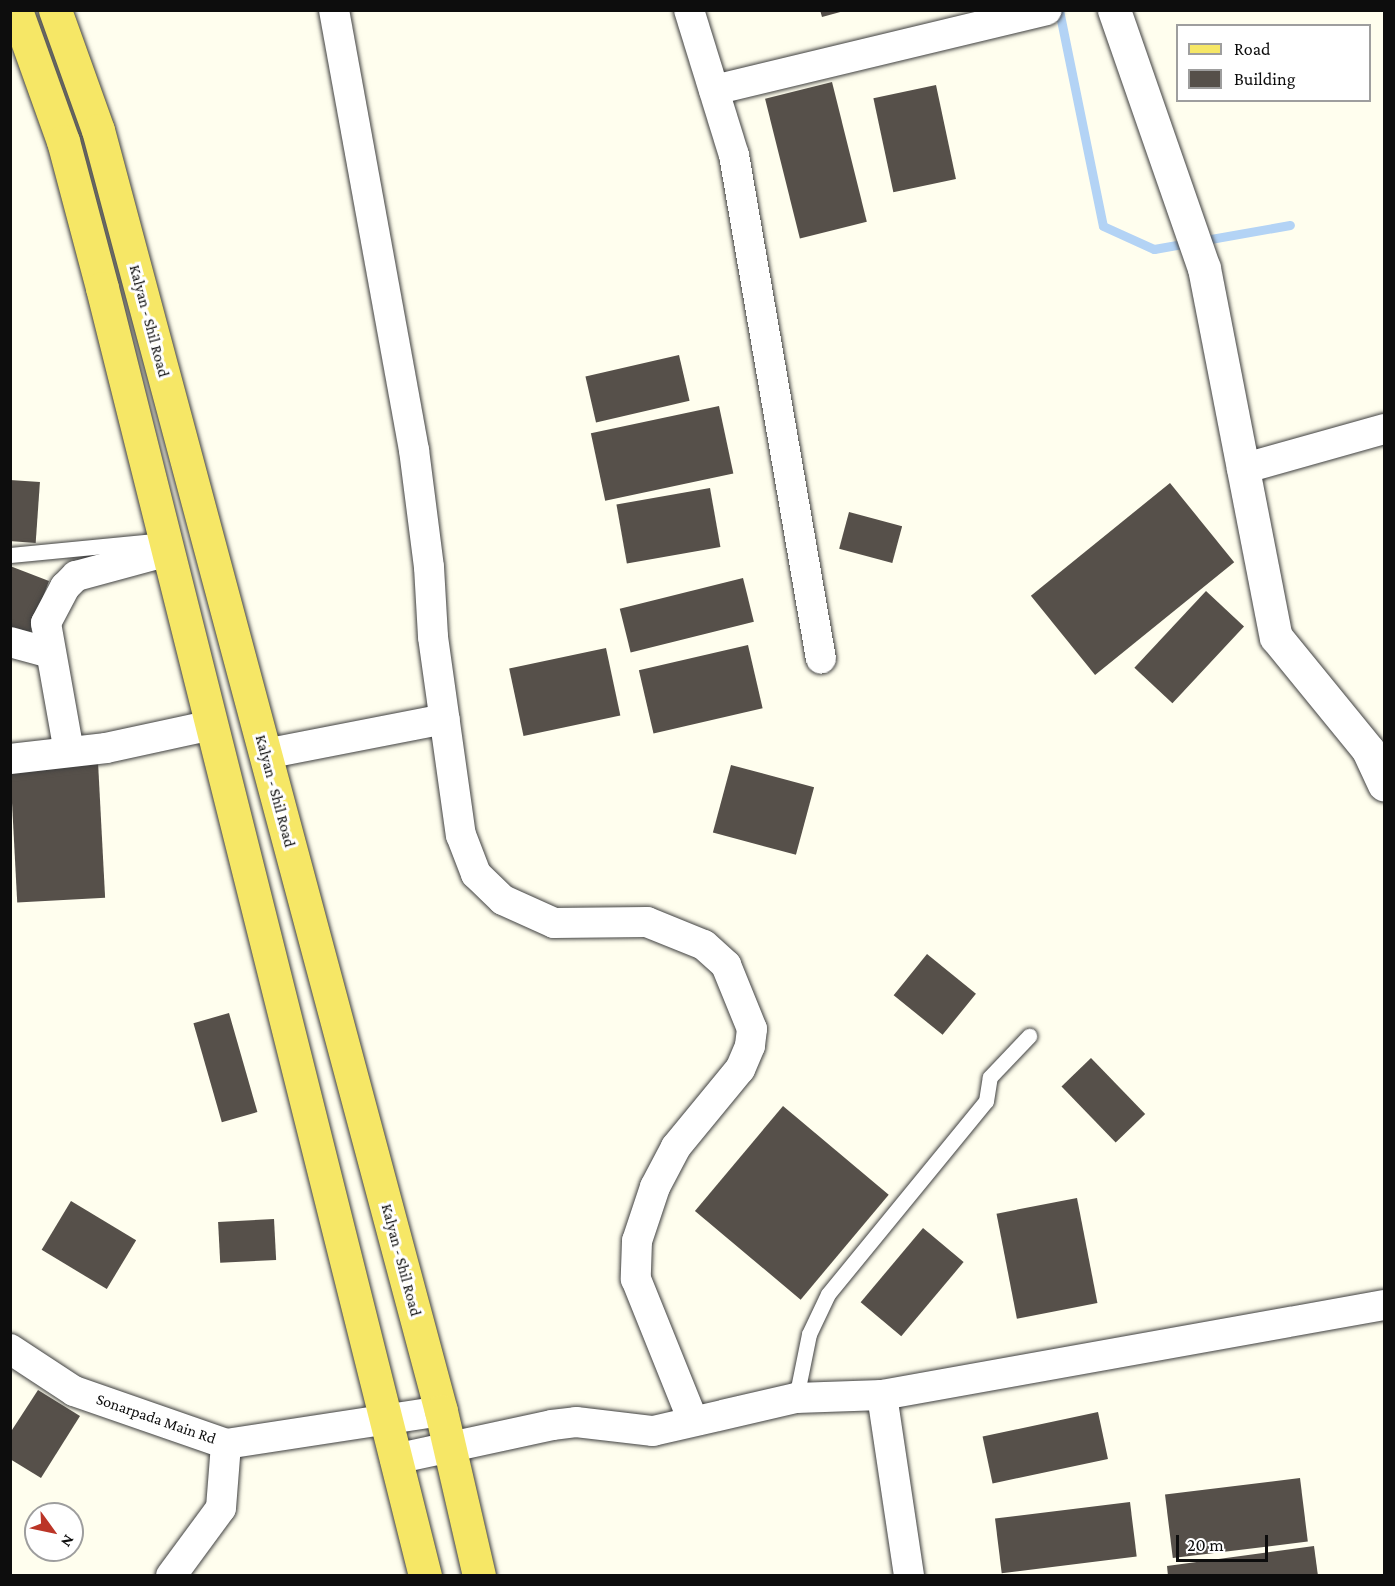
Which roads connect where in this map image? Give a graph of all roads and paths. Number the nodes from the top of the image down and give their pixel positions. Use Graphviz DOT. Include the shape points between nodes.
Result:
graph roads {
  1 [pos="55,10"];
  2 [pos="334,10"];
  3 [pos="689,10"];
  4 [pos="1047,10"];
  5 [pos="1114,10"];
  6 [pos="22,11"];
  7 [pos="714,90"];
  8 [pos="1384,429"];
  9 [pos="1242,469"];
  10 [pos="167,545"];
  11 [pos="10,555"];
  12 [pos="10,642"];
  13 [pos="50,653"];
  14 [pos="821,659"];
  15 [pos="445,719"];
  16 [pos="212,725"];
  17 [pos="69,752"];
  18 [pos="265,754"];
  19 [pos="10,759"];
  20 [pos="1384,785"];
  21 [pos="1029,1036"];
  22 [pos="1384,1305"];
  23 [pos="10,1349"];
  24 [pos="882,1395"];
  25 [pos="796,1398"];
  26 [pos="441,1411"];
  27 [pos="693,1421"];
  28 [pos="386,1422"];
  29 [pos="226,1444"];
  30 [pos="450,1447"];
  31 [pos="395,1459"];
  32 [pos="171,1575"];
  33 [pos="425,1575"];
  34 [pos="479,1575"];
  35 [pos="909,1575"];
  1 -- 18 [label="main road, Kalyan - Shil Road" via="98,130"];
  2 -- 15 [label="street" via="414,450"];
  3 -- 7 [label="street"];
  4 -- 7 [label="street"];
  5 -- 9 [label="street" via="1195,242"];
  6 -- 10 [label="main road" via="63,141"];
  7 -- 14 [label="street" via="734,156"];
  8 -- 9 [label="street"];
  9 -- 20 [label="street" via="1276,637 1368,750"];
  10 -- 11 [label="lane"];
  10 -- 13 [label="street" via="76,576 65,587 46,623"];
  10 -- 16 [label="main road"];
  12 -- 13 [label="street"];
  13 -- 17 [label="street"];
  15 -- 18 [label="street"];
  15 -- 27 [label="street" via="461,836 476,874 503,900 554,923 647,922 705,945 726,965 752,1029 740,1069 676,1147 655,1186 637,1241 636,1279"];
  16 -- 17 [label="street"];
  16 -- 28 [label="main road"];
  17 -- 19 [label="street"];
  18 -- 26 [label="main road, Kalyan - Shil Road"];
  21 -- 25 [label="lane" via="990,1077 986,1101 828,1294 808,1334"];
  22 -- 24 [label="street"];
  23 -- 29 [label="street, Sonarpada Main Rd" via="74,1391"];
  24 -- 25 [label="street"];
  24 -- 35 [label="street"];
  25 -- 27 [label="street"];
  26 -- 28 [label="street, Sonarpada Main Rd"];
  26 -- 30 [label="main road, Kalyan - Shil Road"];
  27 -- 30 [label="street" via="653,1431 576,1422"];
  28 -- 29 [label="street, Sonarpada Main Rd"];
  28 -- 31 [label="main road"];
  29 -- 32 [label="street" via="221,1508"];
  30 -- 31 [label="street"];
  30 -- 34 [label="main road, Kalyan - Shil Road"];
  31 -- 33 [label="main road"];
}
